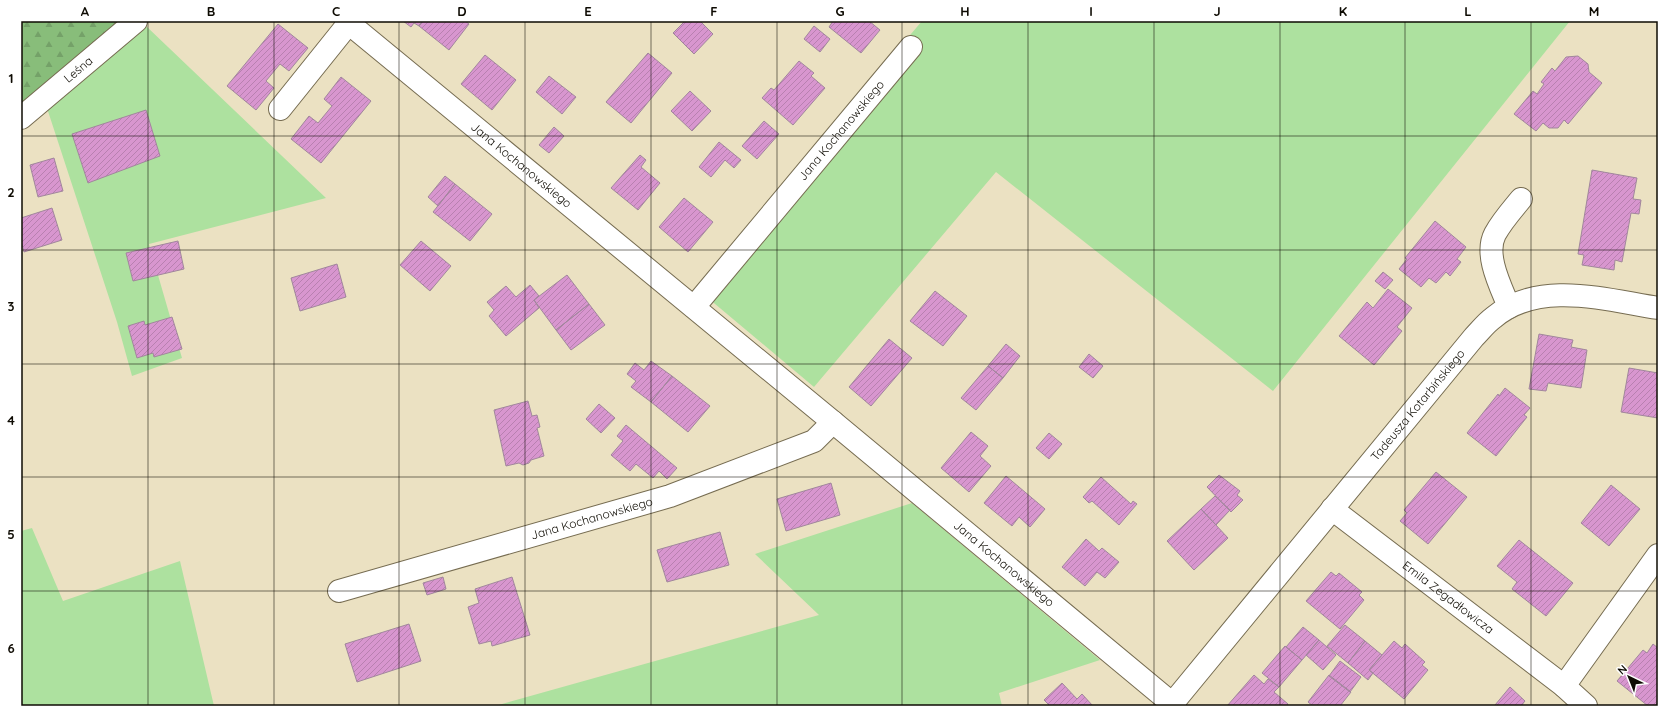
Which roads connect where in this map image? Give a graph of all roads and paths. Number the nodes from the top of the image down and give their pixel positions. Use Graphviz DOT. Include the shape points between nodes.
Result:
graph roads {
  1 [pos="136,21"];
  2 [pos="347,22"];
  3 [pos="911,47"];
  4 [pos="280,109"];
  5 [pos="21,118"];
  6 [pos="1520,199"];
  7 [pos="694,307"];
  8 [pos="1509,308"];
  9 [pos="1658,308"];
  10 [pos="833,422"];
  11 [pos="1332,509"];
  12 [pos="1658,555"];
  13 [pos="339,591"];
  14 [pos="1564,686"];
  15 [pos="1173,705"];
  16 [pos="1586,706"];
  1 -- 5 [label="street, Leśna"];
  2 -- 4 [label="street, Jana Kochanowskiego"];
  2 -- 7 [label="street, Jana Kochanowskiego"];
  3 -- 7 [label="street, Jana Kochanowskiego"];
  6 -- 8 [label="street" via="1495,234 1492,245 1492,257"];
  7 -- 10 [label="street, Jana Kochanowskiego"];
  8 -- 9 [label="street, Tadeusza Kotarbińskiego" via="1535,298 1566,294"];
  8 -- 11 [label="street, Tadeusza Kotarbińskiego" via="1494,317 1474,337"];
  10 -- 13 [label="street, Jana Kochanowskiego" via="814,441 670,496"];
  10 -- 15 [label="street, Jana Kochanowskiego"];
  11 -- 14 [label="street, Emila Zegadłowicza"];
  11 -- 15 [label="street, Tadeusza Kotarbińskiego"];
  12 -- 14 [label="street"];
  14 -- 16 [label="street, Emila Zegadłowicza"];
}
